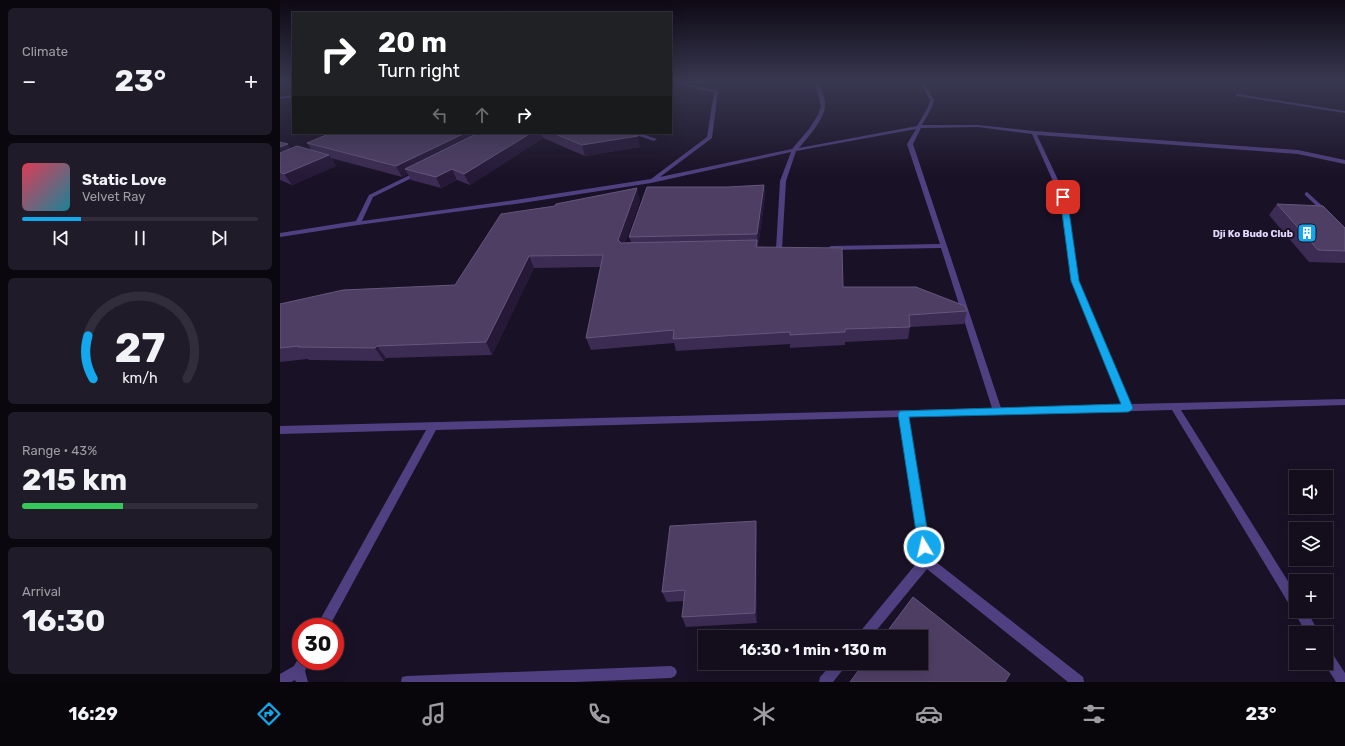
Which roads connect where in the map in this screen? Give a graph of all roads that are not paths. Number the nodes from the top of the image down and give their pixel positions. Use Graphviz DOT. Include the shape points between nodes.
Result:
graph roads {
  1 [pos="713,114"];
  2 [pos="820,114"];
  3 [pos="926,114"];
  4 [pos="919,127"];
  5 [pos="1034,133"];
  6 [pos="636,134"];
  7 [pos="654,139"];
  8 [pos="794,150"];
  9 [pos="1345,162"];
  10 [pos="427,168"];
  11 [pos="651,182"];
  12 [pos="649,188"];
  13 [pos="1307,194"];
  14 [pos="1334,220"];
  15 [pos="358,222"];
  16 [pos="280,235"];
  17 [pos="944,246"];
  18 [pos="826,248"];
  19 [pos="772,249"];
  20 [pos="780,249"];
  21 [pos="787,249"];
  22 [pos="1345,402"];
  23 [pos="1175,407"];
  24 [pos="1128,408"];
  25 [pos="998,411"];
  26 [pos="904,414"];
  27 [pos="433,426"];
  28 [pos="280,430"];
  29 [pos="926,561"];
  30 [pos="1289,594"];
  31 [pos="327,618"];
  32 [pos="869,630"];
  33 [pos="1333,666"];
  34 [pos="835,670"];
  35 [pos="301,671"];
  36 [pos="671,672"];
  37 [pos="1071,680"];
  38 [pos="280,682"];
  39 [pos="407,682"];
  40 [pos="825,682"];
  41 [pos="1343,682"];
  1 -- 11 [label="street" via="709,138"];
  2 -- 8 [label="street"];
  3 -- 4 [label="street"];
  4 -- 5 [label="street" via="978,126"];
  4 -- 8 [label="street"];
  4 -- 17 [label="street" via="910,144"];
  5 -- 9 [label="street" via="1298,152"];
  5 -- 24 [label="street" via="1063,197 1075,281"];
  6 -- 7 [label="street"];
  8 -- 11 [label="street"];
  8 -- 20 [label="street" via="783,181"];
  10 -- 15 [label="street" via="370,196"];
  11 -- 12 [label="street"];
  11 -- 15 [label="street"];
  13 -- 14 [label="street"];
  15 -- 16 [label="street"];
  17 -- 18 [label="street"];
  17 -- 25 [label="street"];
  19 -- 20 [label="street"];
  20 -- 21 [label="street"];
  22 -- 23 [label="street"];
  23 -- 24 [label="street"];
  23 -- 30 [label="street"];
  24 -- 25 [label="street"];
  25 -- 26 [label="street"];
  26 -- 27 [label="street"];
  26 -- 29 [label="street"];
  27 -- 28 [label="street"];
  27 -- 31 [label="street"];
  29 -- 32 [label="street"];
  29 -- 37 [label="street"];
  33 -- 41 [label="street"];
  34 -- 40 [label="street"];
  35 -- 38 [label="street"];
  36 -- 39 [label="street"];
}
